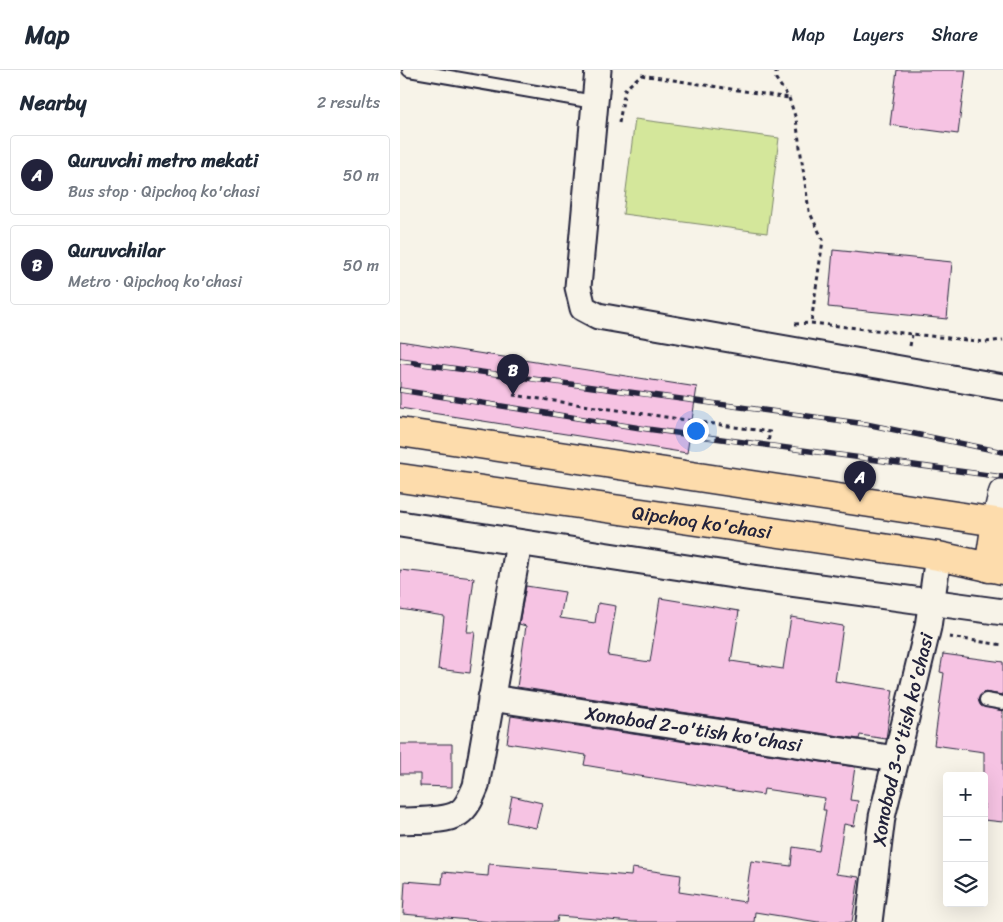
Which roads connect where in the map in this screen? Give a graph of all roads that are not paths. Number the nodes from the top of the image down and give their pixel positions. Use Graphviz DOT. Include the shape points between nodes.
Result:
graph roads {
  1 [pos="409,70"];
  2 [pos="598,70"];
  3 [pos="594,102"];
  4 [pos="1003,387"];
  5 [pos="400,432"];
  6 [pos="400,478"];
  7 [pos="1003,493"];
  8 [pos="999,523"];
  9 [pos="400,524"];
  10 [pos="519,543"];
  11 [pos="938,556"];
  12 [pos="996,569"];
  13 [pos="933,602"];
  14 [pos="1003,612"];
  15 [pos="491,698"];
  16 [pos="986,700"];
  17 [pos="1003,703"];
  18 [pos="896,760"];
  19 [pos="400,821"];
  20 [pos="869,922"];
  1 -- 3 [label="lane"];
  2 -- 3 [label="street"];
  3 -- 4 [label="street" via="578,287 582,308 598,316"];
  5 -- 8 [label="main road"];
  6 -- 11 [label="main road, Qipchoq ko'chasi"];
  7 -- 8 [label="street"];
  8 -- 12 [label="main road"];
  9 -- 10 [label="street"];
  10 -- 13 [label="street"];
  10 -- 15 [label="street"];
  11 -- 12 [label="main road, Qipchoq ko'chasi"];
  11 -- 13 [label="street, Xonobod 3-o'tish ko'chasi"];
  13 -- 14 [label="street"];
  13 -- 18 [label="street, Xonobod 3-o'tish ko'chasi"];
  15 -- 18 [label="street, Xonobod 2-o'tish ko'chasi"];
  15 -- 19 [label="street" via="476,786 470,802 459,813 441,818"];
  16 -- 17 [label="lane"];
  18 -- 20 [label="street, Xonobod 3-o'tish ko'chasi" via="882,817"];
}
